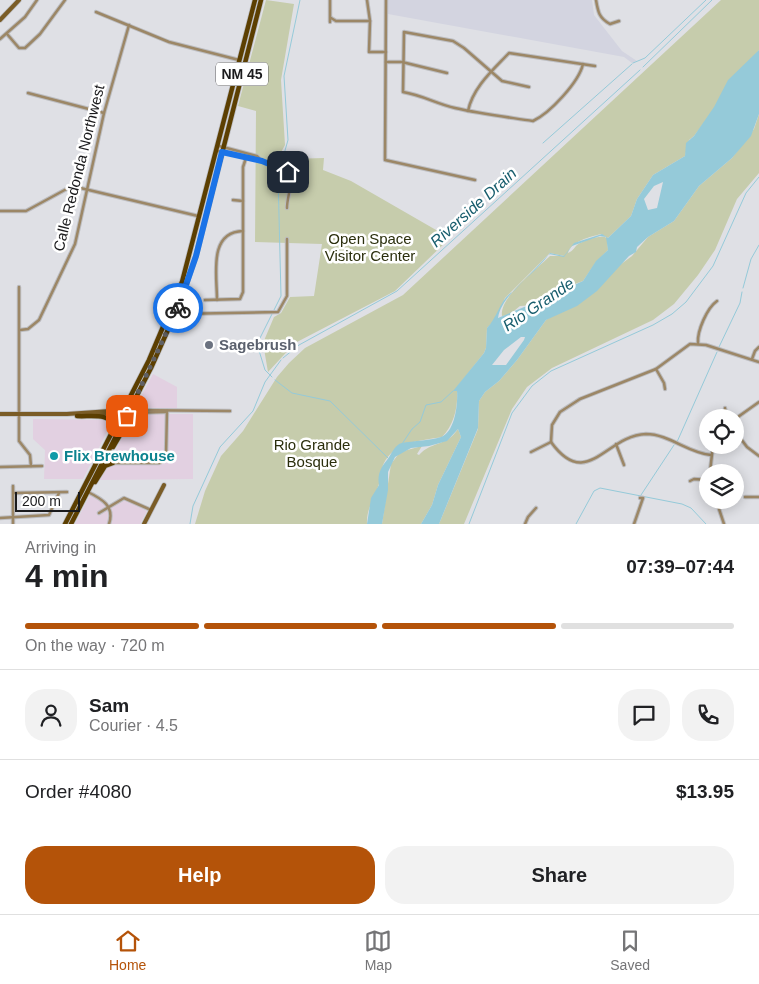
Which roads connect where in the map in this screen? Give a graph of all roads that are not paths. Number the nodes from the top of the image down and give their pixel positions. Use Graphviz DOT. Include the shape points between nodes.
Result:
graph roads {
  1 [pos="20,0"];
  2 [pos="37,0"];
  3 [pos="65,0"];
  4 [pos="255,0"];
  5 [pos="261,0"];
  6 [pos="330,0"];
  7 [pos="367,0"];
  8 [pos="386,0"];
  9 [pos="596,0"];
  10 [pos="96,12"];
  11 [pos="0,20"];
  12 [pos="370,21"];
  13 [pos="619,21"];
  14 [pos="129,25"];
  15 [pos="7,34"];
  16 [pos="0,39"];
  17 [pos="386,52"];
  18 [pos="240,60"];
  19 [pos="386,62"];
  20 [pos="402,62"];
  21 [pos="583,64"];
  22 [pos="595,66"];
  23 [pos="492,71"];
  24 [pos="447,73"];
  25 [pos="529,88"];
  26 [pos="238,91"];
  27 [pos="28,93"];
  28 [pos="468,110"];
  29 [pos="104,113"];
  30 [pos="221,149"];
  31 [pos="246,158"];
  32 [pos="262,161"];
  33 [pos="475,180"];
  34 [pos="86,188"];
  35 [pos="233,200"];
  36 [pos="243,201"];
  37 [pos="287,208"];
  38 [pos="0,211"];
  39 [pos="200,217"];
  40 [pos="243,231"];
  41 [pos="287,238"];
  42 [pos="19,287"];
  43 [pos="205,300"];
  44 [pos="217,300"];
  45 [pos="717,301"];
  46 [pos="176,314"];
  47 [pos="20,330"];
  48 [pos="698,343"];
  49 [pos="759,347"];
  50 [pos="752,359"];
  51 [pos="759,362"];
  52 [pos="656,369"];
  53 [pos="665,389"];
  54 [pos="759,402"];
  55 [pos="167,411"];
  56 [pos="230,411"];
  57 [pos="122,412"];
  58 [pos="129,412"];
  59 [pos="140,413"];
  60 [pos="744,413"];
  61 [pos="0,416"];
  62 [pos="19,416"];
  63 [pos="77,416"];
  64 [pos="113,428"];
  65 [pos="550,442"];
  66 [pos="616,444"];
  67 [pos="744,444"];
  68 [pos="108,452"];
  69 [pos="531,452"];
  70 [pos="711,455"];
  71 [pos="759,456"];
  72 [pos="113,463"];
  73 [pos="710,464"];
  74 [pos="624,465"];
  75 [pos="31,466"];
  76 [pos="42,466"];
  77 [pos="0,467"];
  78 [pos="699,480"];
  79 [pos="690,481"];
  80 [pos="164,485"];
  81 [pos="13,486"];
  82 [pos="88,490"];
  83 [pos="59,492"];
  84 [pos="67,492"];
  85 [pos="14,493"];
  86 [pos="759,497"];
  87 [pos="640,498"];
  88 [pos="745,498"];
  89 [pos="109,506"];
  90 [pos="536,508"];
  91 [pos="719,509"];
  92 [pos="151,510"];
  93 [pos="99,513"];
  94 [pos="0,518"];
  95 [pos="13,518"];
  96 [pos="13,524"];
  97 [pos="69,524"];
  98 [pos="109,524"];
  99 [pos="144,524"];
  100 [pos="525,524"];
  101 [pos="634,524"];
  102 [pos="724,524"];
  1 -- 11 [label="street"];
  2 -- 15 [label="street" via="26,17"];
  3 -- 15 [label="street" via="40,34 25,48 16,46"];
  4 -- 18 [label="main road, NM 45"];
  5 -- 26 [label="main road, NM 45"];
  6 -- 12 [label="street" via="331,20"];
  7 -- 12 [label="street"];
  8 -- 17 [label="street"];
  9 -- 13 [label="street" via="598,14 603,20 610,24"];
  10 -- 14 [label="street"];
  12 -- 17 [label="street" via="369,52"];
  14 -- 18 [label="street" via="169,42"];
  14 -- 29 [label="street, Calle Redonda Northwest"];
  15 -- 16 [label="street"];
  17 -- 19 [label="street"];
  18 -- 26 [label="main road"];
  18 -- 30 [label="main road, NM 45"];
  19 -- 20 [label="street"];
  19 -- 33 [label="street" via="385,160"];
  20 -- 23 [label="street" via="404,32 452,41"];
  20 -- 24 [label="street"];
  20 -- 28 [label="street" via="403,92"];
  21 -- 22 [label="street"];
  21 -- 23 [label="street" via="509,53"];
  21 -- 28 [label="street" via="581,74 571,86 533,122"];
  23 -- 25 [label="street" via="502,81"];
  23 -- 28 [label="street" via="470,98"];
  26 -- 30 [label="main road, NM 45"];
  27 -- 29 [label="street"];
  29 -- 34 [label="street, Calle Redonda Northwest"];
  30 -- 31 [label="street"];
  30 -- 32 [label="street" via="257,156"];
  30 -- 39 [label="main road, NM 45"];
  30 -- 46 [label="main road, NM 45" via="196,256"];
  31 -- 32 [label="street"];
  31 -- 36 [label="street"];
  32 -- 37 [label="street" via="288,172 292,181 286,198"];
  34 -- 38 [label="street" via="72,186 26,211"];
  34 -- 39 [label="street"];
  34 -- 47 [label="street, Calle Redonda Northwest" via="75,244 68,261 39,320 28,329"];
  35 -- 36 [label="street"];
  36 -- 40 [label="street"];
  39 -- 57 [label="main road, NM 45" via="182,282 149,360"];
  40 -- 44 [label="street" via="232,232 221,241 217,251"];
  40 -- 44 [label="street" via="243,292 240,298"];
  41 -- 46 [label="street" via="287,296 280,310 274,313"];
  42 -- 47 [label="street"];
  43 -- 44 [label="street"];
  45 -- 48 [label="street" via="699,332"];
  46 -- 58 [label="main road, NM 45"];
  47 -- 62 [label="street"];
  48 -- 50 [label="street"];
  48 -- 52 [label="street" via="686,346"];
  49 -- 50 [label="street"];
  50 -- 51 [label="street"];
  52 -- 53 [label="street"];
  52 -- 65 [label="street" via="580,398 560,412 552,425"];
  54 -- 60 [label="street"];
  55 -- 56 [label="street"];
  55 -- 58 [label="street"];
  55 -- 59 [label="street"];
  55 -- 72 [label="street" via="164,461"];
  57 -- 58 [label="street"];
  57 -- 62 [label="street"];
  57 -- 63 [label="street"];
  57 -- 64 [label="main road, NM 45"];
  58 -- 59 [label="street"];
  58 -- 68 [label="main road, NM 45"];
  59 -- 68 [label="main road" via="130,418"];
  61 -- 62 [label="street"];
  62 -- 63 [label="street"];
  62 -- 75 [label="street" via="19,441 30,455"];
  63 -- 64 [label="main road" via="108,418"];
  64 -- 97 [label="main road, NM 45"];
  65 -- 66 [label="street" via="564,457 576,462 596,459"];
  65 -- 69 [label="street"];
  66 -- 70 [label="street" via="634,436 656,435 693,452"];
  66 -- 74 [label="street"];
  67 -- 71 [label="street"];
  68 -- 72 [label="main road"];
  68 -- 82 [label="main road, NM 45"];
  70 -- 73 [label="street"];
  72 -- 82 [label="main road" via="105,466"];
  75 -- 76 [label="street"];
  75 -- 77 [label="street"];
  78 -- 79 [label="street"];
  80 -- 92 [label="street"];
  81 -- 85 [label="street"];
  82 -- 89 [label="street"];
  82 -- 97 [label="main road, NM 45"];
  83 -- 84 [label="street"];
  83 -- 85 [label="street"];
  83 -- 95 [label="street" via="49,515"];
  85 -- 95 [label="street"];
  86 -- 88 [label="street"];
  87 -- 101 [label="street" via="643,498"];
  89 -- 92 [label="street" via="127,498"];
  89 -- 93 [label="street"];
  89 -- 98 [label="street"];
  90 -- 100 [label="street"];
  91 -- 102 [label="street"];
  92 -- 99 [label="street"];
  94 -- 95 [label="street"];
  95 -- 96 [label="street"];
}
